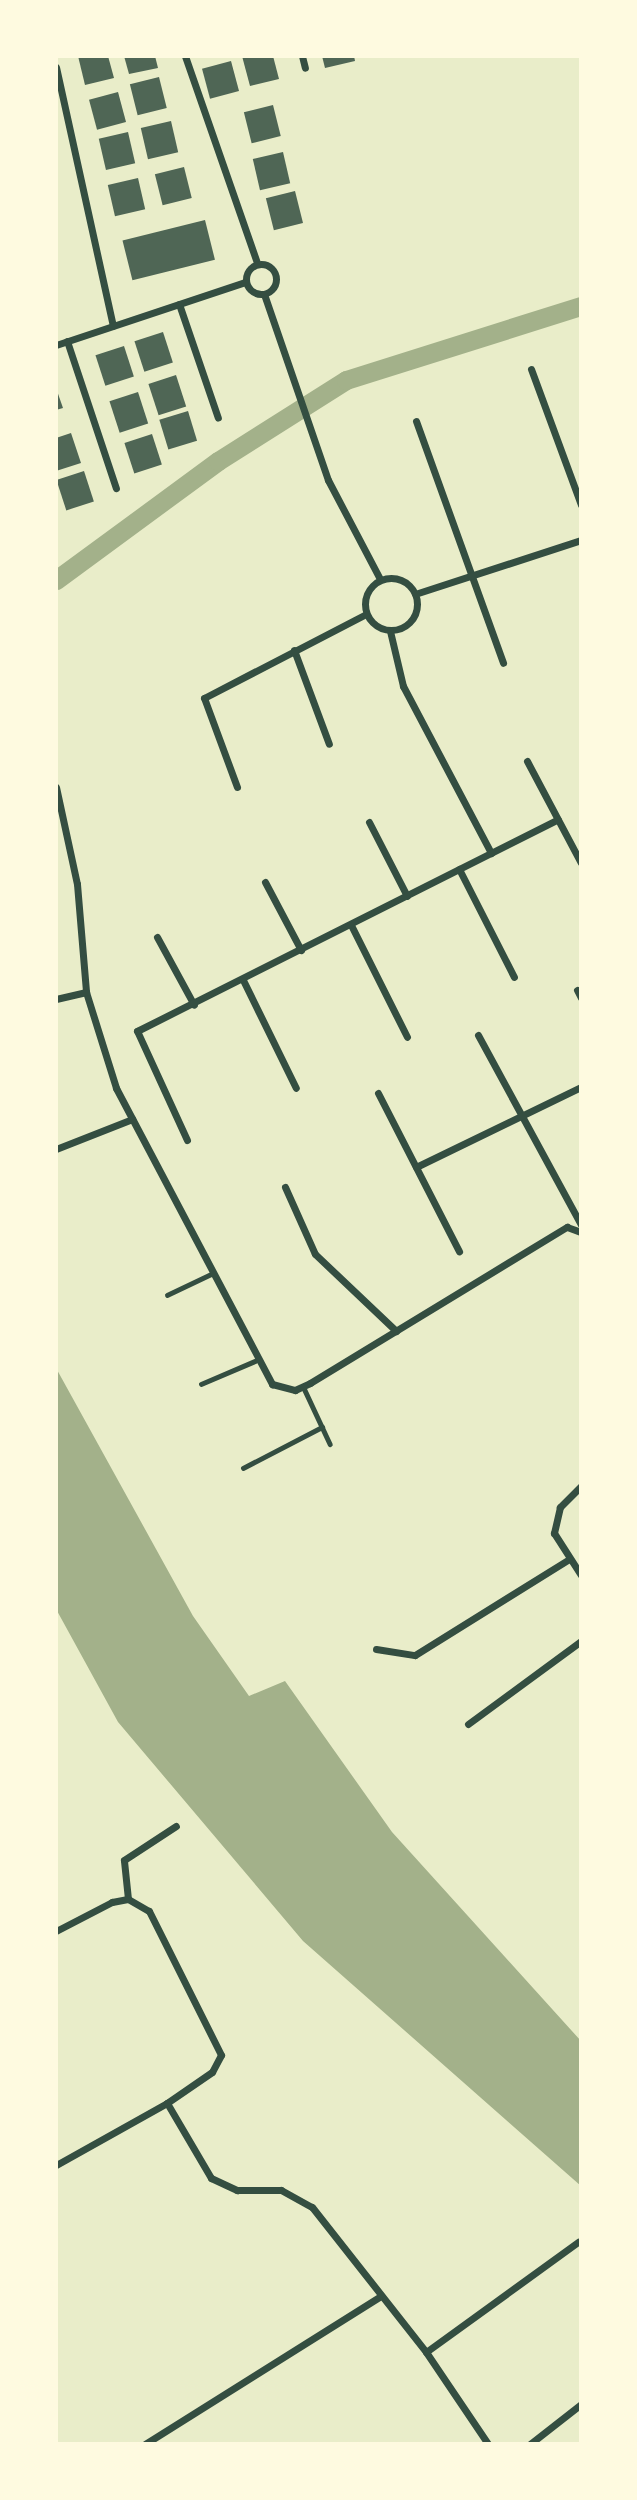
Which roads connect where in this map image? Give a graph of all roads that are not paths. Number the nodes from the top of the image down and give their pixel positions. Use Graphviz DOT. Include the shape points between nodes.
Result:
graph roads {
  1 [pos="185,56"];
  2 [pos="302,56"];
  3 [pos="56,67"];
  4 [pos="305,68"];
  5 [pos="257,263"];
  6 [pos="246,282"];
  7 [pos="264,294"];
  8 [pos="179,304"];
  9 [pos="113,326"];
  10 [pos="67,341"];
  11 [pos="56,345"];
  12 [pos="531,369"];
  13 [pos="218,418"];
  14 [pos="416,421"];
  15 [pos="116,488"];
  16 [pos="581,505"];
  17 [pos="581,540"];
  18 [pos="475,576"];
  19 [pos="380,579"];
  20 [pos="415,594"];
  21 [pos="366,614"];
  22 [pos="390,631"];
  23 [pos="294,650"];
  24 [pos="503,663"];
  25 [pos="329,744"];
  26 [pos="527,761"];
  27 [pos="56,787"];
  28 [pos="237,787"];
  29 [pos="558,819"];
  30 [pos="369,822"];
  31 [pos="491,853"];
  32 [pos="581,863"];
  33 [pos="459,869"];
  34 [pos="265,883"];
  35 [pos="407,896"];
  36 [pos="351,925"];
  37 [pos="157,937"];
  38 [pos="301,950"];
  39 [pos="514,977"];
  40 [pos="243,980"];
  41 [pos="86,992"];
  42 [pos="56,999"];
  43 [pos="194,1005"];
  44 [pos="478,1035"];
  45 [pos="407,1037"];
  46 [pos="581,1087"];
  47 [pos="296,1088"];
  48 [pos="377,1093"];
  49 [pos="524,1117"];
  50 [pos="132,1119"];
  51 [pos="187,1140"];
  52 [pos="56,1149"];
  53 [pos="416,1167"];
  54 [pos="285,1187"];
  55 [pos="581,1225"];
  56 [pos="581,1232"];
  57 [pos="459,1251"];
  58 [pos="211,1274"];
  59 [pos="167,1295"];
  60 [pos="396,1331"];
  61 [pos="255,1362"];
  62 [pos="201,1384"];
  63 [pos="303,1387"];
  64 [pos="322,1427"];
  65 [pos="330,1444"];
  66 [pos="243,1468"];
  67 [pos="581,1486"];
  68 [pos="569,1559"];
  69 [pos="581,1574"];
  70 [pos="581,1641"];
  71 [pos="376,1649"];
  72 [pos="468,1724"];
  73 [pos="176,1826"];
  74 [pos="128,1899"];
  75 [pos="56,1931"];
  76 [pos="167,2103"];
  77 [pos="56,2165"];
  78 [pos="578,2242"];
  79 [pos="379,2297"];
  80 [pos="426,2352"];
  81 [pos="581,2404"];
  82 [pos="145,2444"];
  83 [pos="488,2444"];
  84 [pos="530,2444"];
  1 -- 5 [label="street"];
  2 -- 4 [label="street"];
  3 -- 9 [label="street"];
  5 -- 6 [label="street"];
  5 -- 7 [label="street" via="276,275"];
  6 -- 7 [label="street"];
  6 -- 8 [label="street"];
  7 -- 19 [label="street" via="286,370 316,447"];
  8 -- 9 [label="street"];
  8 -- 13 [label="street"];
  9 -- 10 [label="street"];
  10 -- 11 [label="street"];
  10 -- 15 [label="street"];
  12 -- 16 [label="street"];
  14 -- 18 [label="street"];
  17 -- 18 [label="street"];
  18 -- 20 [label="street"];
  18 -- 24 [label="street"];
  19 -- 20 [label="street" via="401,580"];
  19 -- 21 [label="street" via="366,593"];
  20 -- 22 [label="street" via="415,615"];
  21 -- 22 [label="street"];
  21 -- 23 [label="street"];
  22 -- 31 [label="street" via="403,686"];
  23 -- 25 [label="street"];
  23 -- 28 [label="street" via="204,698"];
  26 -- 29 [label="street"];
  27 -- 41 [label="street" via="77,884"];
  29 -- 31 [label="street"];
  29 -- 32 [label="street"];
  30 -- 35 [label="street"];
  31 -- 33 [label="street"];
  33 -- 35 [label="street"];
  33 -- 39 [label="street"];
  34 -- 38 [label="street"];
  35 -- 36 [label="street"];
  36 -- 38 [label="street"];
  36 -- 45 [label="street"];
  37 -- 43 [label="street"];
  38 -- 40 [label="street"];
  40 -- 43 [label="street"];
  40 -- 47 [label="street"];
  41 -- 42 [label="street"];
  41 -- 50 [label="street"];
  43 -- 51 [label="street" via="135,1033"];
  44 -- 49 [label="street"];
  46 -- 49 [label="street"];
  48 -- 53 [label="street"];
  49 -- 53 [label="street"];
  49 -- 55 [label="street"];
  50 -- 52 [label="street"];
  50 -- 58 [label="street"];
  53 -- 57 [label="street"];
  54 -- 60 [label="street" via="315,1254"];
  56 -- 60 [label="street" via="567,1227"];
  58 -- 59 [label="lane"];
  58 -- 61 [label="street"];
  60 -- 63 [label="street"];
  61 -- 62 [label="lane"];
  61 -- 63 [label="street" via="272,1384"];
  63 -- 64 [label="lane"];
  64 -- 65 [label="lane"];
  64 -- 66 [label="lane"];
  67 -- 68 [label="street" via="556,1517 557,1544"];
  68 -- 69 [label="street"];
  68 -- 71 [label="street" via="415,1655"];
  70 -- 72 [label="street"];
  73 -- 74 [label="street" via="124,1860"];
  74 -- 75 [label="street"];
  74 -- 76 [label="street" via="156,1922 219,2046 212,2071"];
  76 -- 77 [label="street"];
  76 -- 79 [label="street" via="211,2178 237,2190 272,2188 297,2195"];
  78 -- 80 [label="street"];
  79 -- 80 [label="street"];
  79 -- 82 [label="street"];
  80 -- 83 [label="street"];
  81 -- 84 [label="street"];
}
